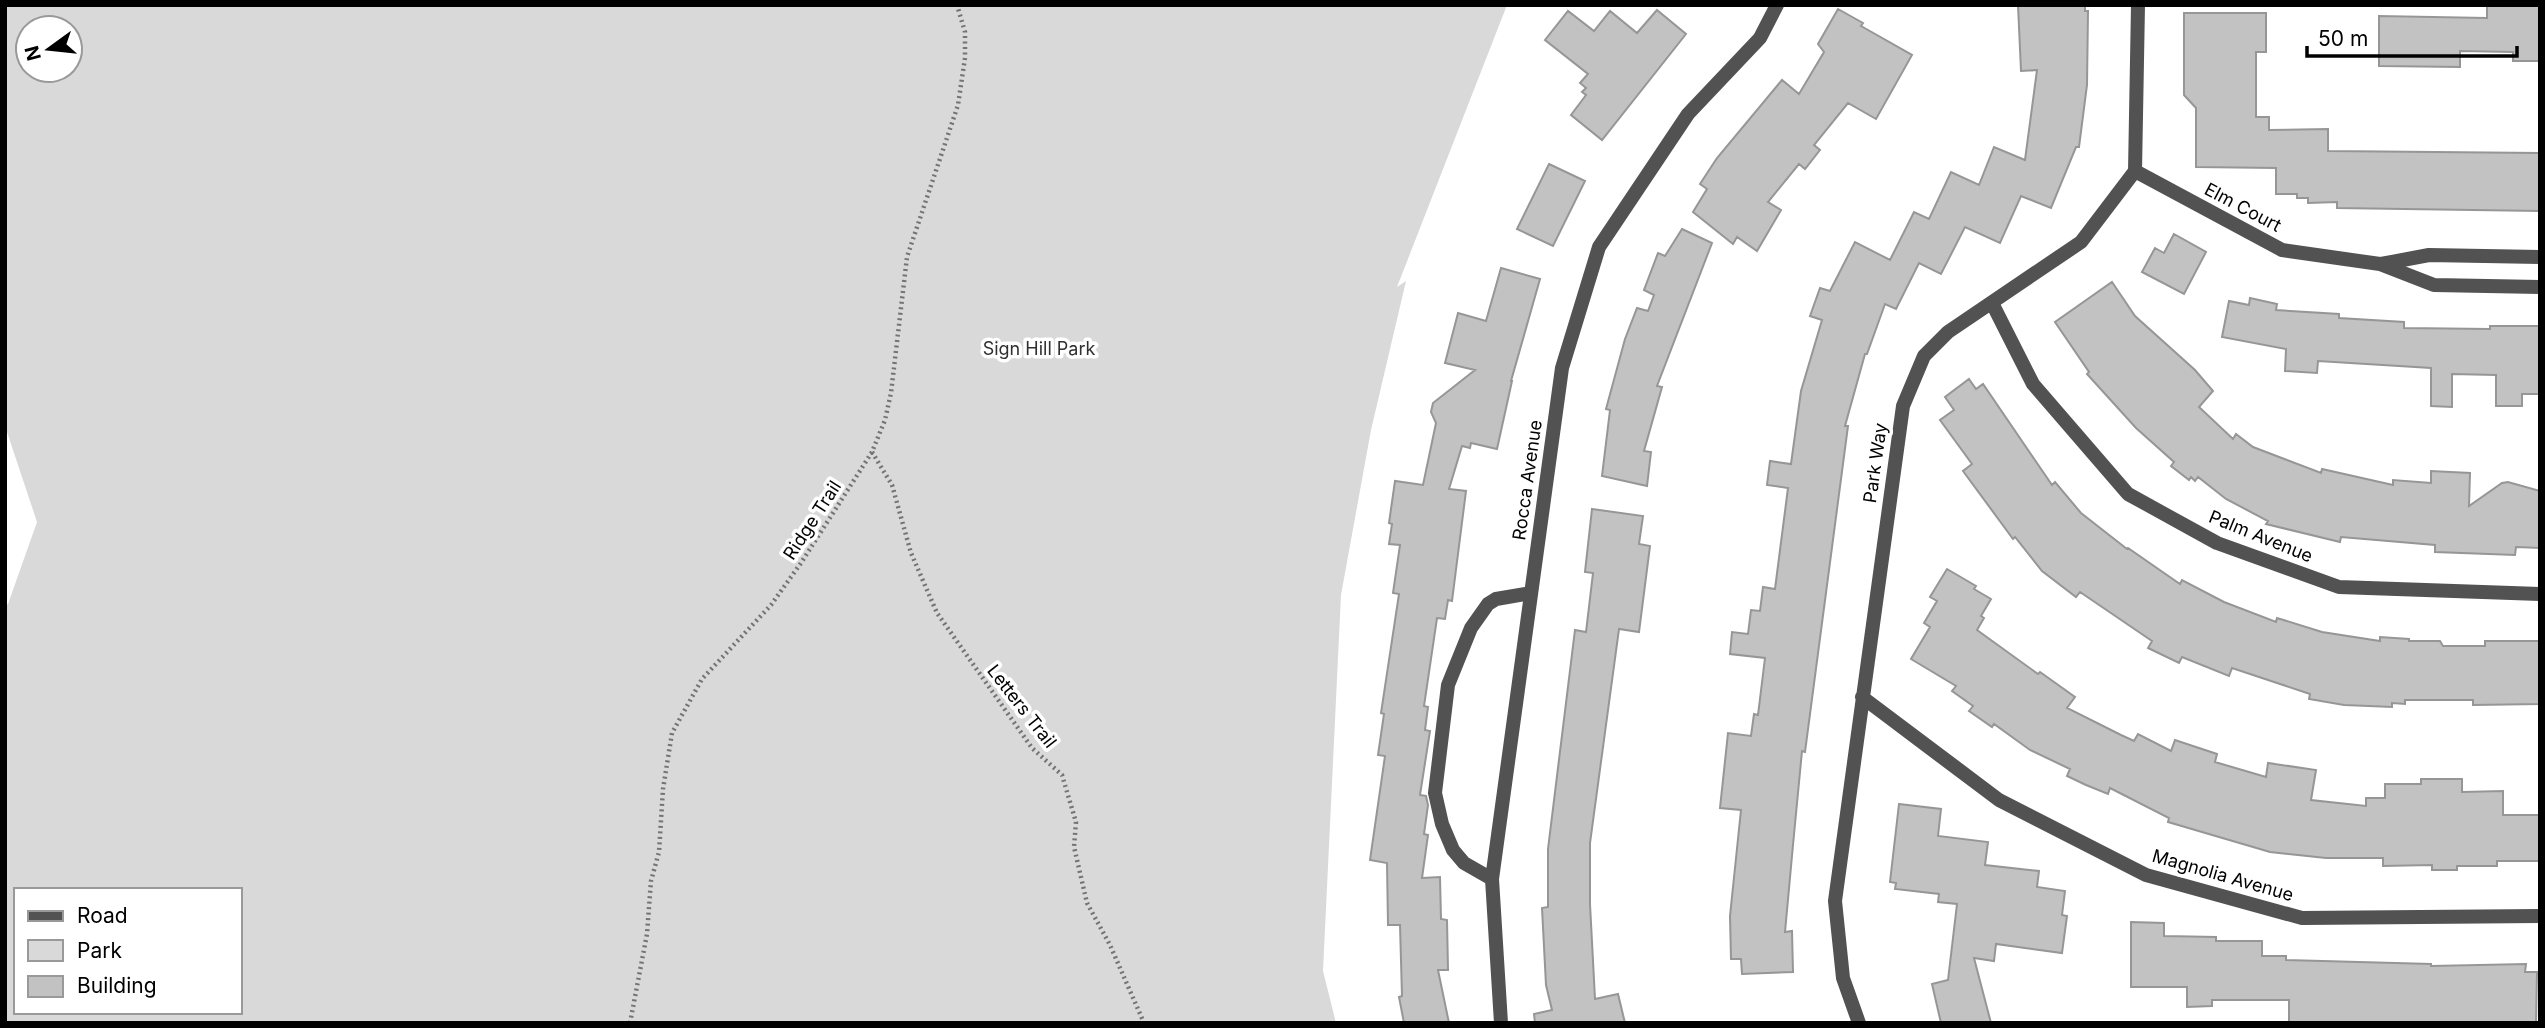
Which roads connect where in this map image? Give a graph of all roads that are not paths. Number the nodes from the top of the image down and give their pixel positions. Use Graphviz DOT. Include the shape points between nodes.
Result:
graph roads {
  1 [pos="1777,5"];
  2 [pos="2137,5"];
  3 [pos="2135,171"];
  4 [pos="2540,257"];
  5 [pos="2380,264"];
  6 [pos="2540,287"];
  7 [pos="1992,303"];
  8 [pos="1531,593"];
  9 [pos="2540,594"];
  10 [pos="1863,697"];
  11 [pos="1492,879"];
  12 [pos="2540,916"];
  13 [pos="1501,1023"];
  14 [pos="1859,1023"];
  1 -- 8 [label="street, Rocca Avenue" via="1760,38 1688,114 1599,247 1562,369"];
  2 -- 3 [label="street"];
  3 -- 5 [label="street, Elm Court" via="2282,250"];
  3 -- 7 [label="street, Park Way" via="2081,242"];
  4 -- 5 [label="street, Elm Court" via="2429,255"];
  5 -- 6 [label="street, Elm Court" via="2434,285"];
  7 -- 9 [label="street, Palm Avenue" via="2033,384 2129,494 2217,543 2339,587"];
  7 -- 10 [label="street, Park Way" via="1948,331 1924,356 1903,406"];
  8 -- 11 [label="street, Rocca Avenue"];
  8 -- 11 [label="street" via="1488,604 1471,628 1448,685 1435,793 1442,824 1464,863"];
  10 -- 12 [label="street, Magnolia Avenue" via="1999,800 2146,875 2302,918"];
  10 -- 14 [label="street, Park Way" via="1835,901 1843,978"];
  11 -- 13 [label="street, Rocca Avenue"];
}
